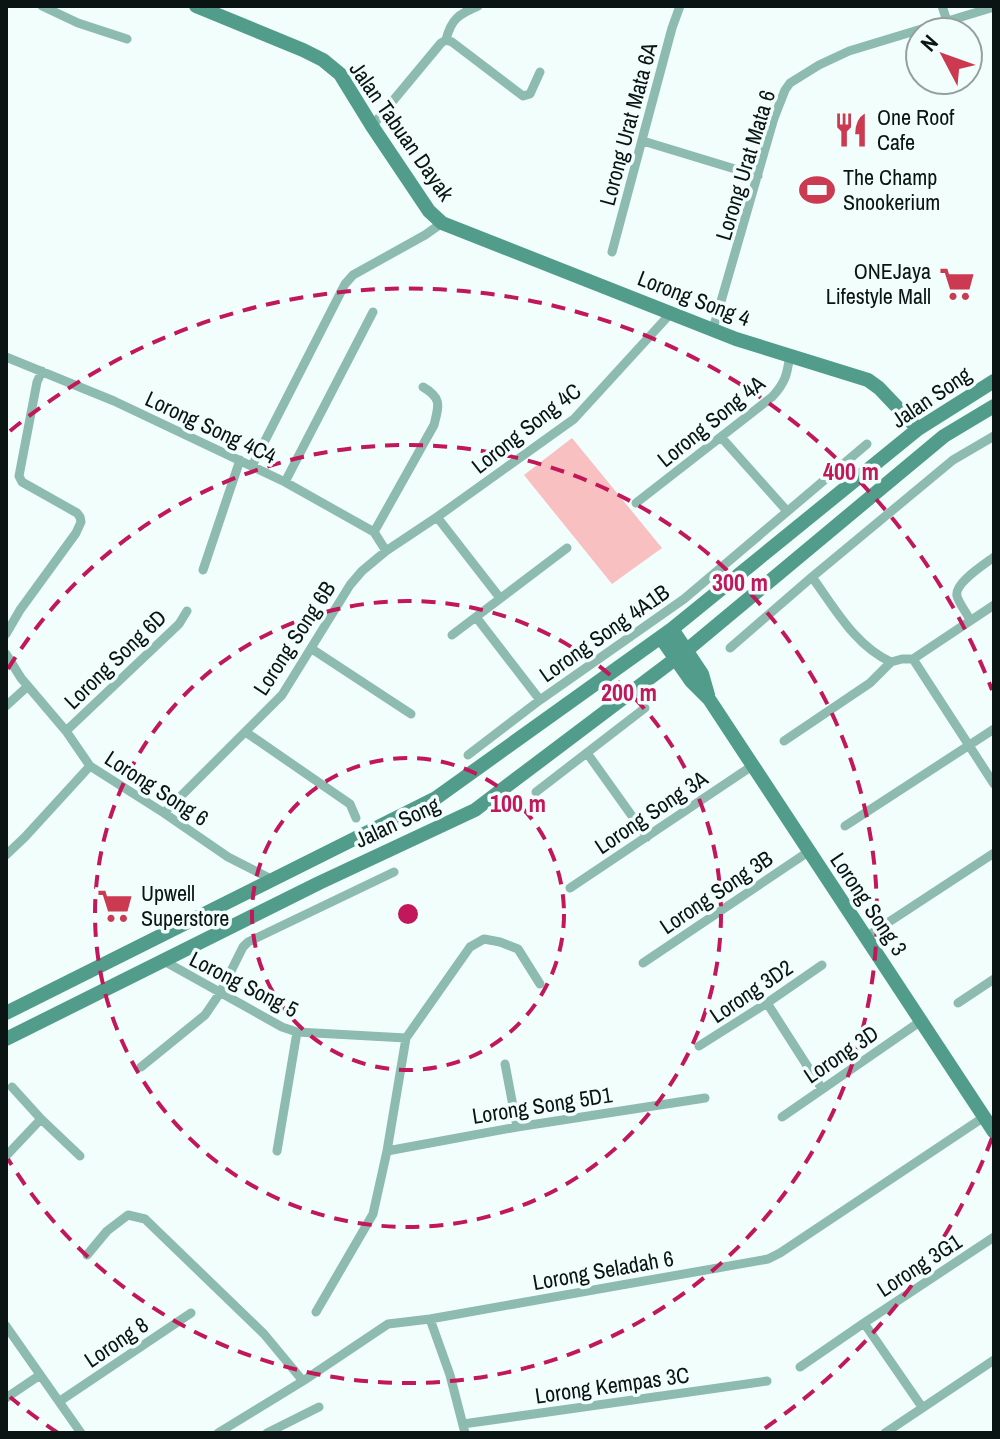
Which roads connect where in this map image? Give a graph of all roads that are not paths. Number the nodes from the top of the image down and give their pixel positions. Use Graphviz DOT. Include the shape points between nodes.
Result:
graph roads {
  1 [pos="42,6"];
  2 [pos="196,6"];
  3 [pos="478,6"];
  4 [pos="680,6"];
  5 [pos="994,7"];
  6 [pos="964,16"];
  7 [pos="904,35"];
  8 [pos="127,39"];
  9 [pos="446,40"];
  10 [pos="540,72"];
  11 [pos="372,126"];
  12 [pos="643,141"];
  13 [pos="758,176"];
  14 [pos="442,223"];
  15 [pos="612,252"];
  16 [pos="373,312"];
  17 [pos="671,313"];
  18 [pos="713,329"];
  19 [pos="790,355"];
  20 [pos="6,357"];
  21 [pos="42,371"];
  22 [pos="994,381"];
  23 [pos="423,387"];
  24 [pos="994,406"];
  25 [pos="918,429"];
  26 [pos="994,436"];
  27 [pos="721,437"];
  28 [pos="867,444"];
  29 [pos="240,460"];
  30 [pos="252,466"];
  31 [pos="285,482"];
  32 [pos="636,503"];
  33 [pos="787,511"];
  34 [pos="437,517"];
  35 [pos="374,532"];
  36 [pos="567,548"];
  37 [pos="386,551"];
  38 [pos="994,557"];
  39 [pos="203,570"];
  40 [pos="812,577"];
  41 [pos="500,598"];
  42 [pos="994,605"];
  43 [pos="187,611"];
  44 [pos="476,617"];
  45 [pos="970,620"];
  46 [pos="6,634"];
  47 [pos="666,634"];
  48 [pos="452,635"];
  49 [pos="730,648"];
  50 [pos="312,649"];
  51 [pos="6,654"];
  52 [pos="681,655"];
  53 [pos="913,659"];
  54 [pos="891,662"];
  55 [pos="28,686"];
  56 [pos="540,700"];
  57 [pos="6,706"];
  58 [pos="645,708"];
  59 [pos="411,714"];
  60 [pos="994,729"];
  61 [pos="66,731"];
  62 [pos="247,733"];
  63 [pos="784,741"];
  64 [pos="969,746"];
  65 [pos="587,753"];
  66 [pos="468,755"];
  67 [pos="90,766"];
  68 [pos="752,766"];
  69 [pos="994,784"];
  70 [pos="536,792"];
  71 [pos="164,813"];
  72 [pos="356,818"];
  73 [pos="845,826"];
  74 [pos="647,837"];
  75 [pos="808,852"];
  76 [pos="994,853"];
  77 [pos="6,855"];
  78 [pos="394,872"];
  79 [pos="273,880"];
  80 [pos="319,883"];
  81 [pos="570,888"];
  82 [pos="866,937"];
  83 [pos="135,949"];
  84 [pos="164,961"];
  85 [pos="643,963"];
  86 [pos="822,965"];
  87 [pos="994,979"];
  88 [pos="540,984"];
  89 [pos="220,993"];
  90 [pos="767,1003"];
  91 [pos="958,1003"];
  92 [pos="6,1013"];
  93 [pos="921,1021"];
  94 [pos="297,1032"];
  95 [pos="406,1038"];
  96 [pos="6,1039"];
  97 [pos="699,1046"];
  98 [pos="505,1064"];
  99 [pos="141,1067"];
  100 [pos="12,1087"];
  101 [pos="822,1089"];
  102 [pos="705,1098"];
  103 [pos="782,1117"];
  104 [pos="984,1117"];
  105 [pos="41,1119"];
  106 [pos="517,1127"];
  107 [pos="994,1132"];
  108 [pos="277,1151"];
  109 [pos="387,1151"];
  110 [pos="6,1156"];
  111 [pos="80,1156"];
  112 [pos="994,1237"];
  113 [pos="87,1255"];
  114 [pos="316,1312"];
  115 [pos="191,1313"];
  116 [pos="430,1319"];
  117 [pos="864,1323"];
  118 [pos="6,1326"];
  119 [pos="994,1360"];
  120 [pos="800,1367"];
  121 [pos="40,1375"];
  122 [pos="303,1381"];
  123 [pos="767,1381"];
  124 [pos="6,1398"];
  125 [pos="60,1401"];
  126 [pos="319,1407"];
  127 [pos="922,1407"];
  128 [pos="464,1429"];
  129 [pos="81,1433"];
  130 [pos="218,1433"];
  131 [pos="267,1433"];
  132 [pos="885,1433"];
  1 -- 8 [label="street"];
  2 -- 11 [label="main road, Jalan Tabuan Dayak" via="323,60 340,74"];
  3 -- 9 [label="street" via="453,20"];
  4 -- 12 [label="street, Lorong Urat Mata 6A"];
  5 -- 6 [label="street, Lorong Urat Mata 6"];
  7 -- 13 [label="street, Lorong Urat Mata 6" via="842,54 790,83 778,104"];
  9 -- 10 [label="street" via="523,96 530,94"];
  9 -- 11 [label="street"];
  11 -- 14 [label="main road, Jalan Tabuan Dayak"];
  12 -- 13 [label="street"];
  12 -- 15 [label="street, Lorong Urat Mata 6A"];
  13 -- 18 [label="street, Lorong Urat Mata 6"];
  14 -- 17 [label="main road, Lorong Song 4"];
  14 -- 30 [label="street" via="345,284"];
  16 -- 31 [label="street"];
  17 -- 18 [label="main road, Lorong Song 4"];
  17 -- 34 [label="street, Lorong Song 4C" via="574,419"];
  18 -- 19 [label="main road, Lorong Song 4"];
  19 -- 25 [label="main road, Lorong Song 4" via="873,383"];
  19 -- 27 [label="street, Lorong Song 4A" via="782,386"];
  20 -- 21 [label="street, Lorong Song 4C4"];
  21 -- 29 [label="street, Lorong Song 4C4"];
  21 -- 46 [label="street" via="19,476 77,513 81,522"];
  22 -- 25 [label="main road, Jalan Song"];
  23 -- 35 [label="street" via="438,400 434,425"];
  24 -- 52 [label="main road, Jalan Song" via="944,436"];
  25 -- 47 [label="main road, Jalan Song"];
  26 -- 40 [label="street" via="953,460"];
  27 -- 32 [label="street, Lorong Song 4A"];
  27 -- 33 [label="street"];
  28 -- 33 [label="street, Lorong Song 4A1B"];
  29 -- 30 [label="street, Lorong Song 4C4"];
  29 -- 39 [label="street"];
  30 -- 31 [label="street, Lorong Song 4C4"];
  31 -- 35 [label="street, Lorong Song 4C4"];
  33 -- 56 [label="street, Lorong Song 4A1B" via="684,599"];
  34 -- 37 [label="street, Lorong Song 4C"];
  34 -- 41 [label="street"];
  35 -- 37 [label="street, Lorong Song 4C4"];
  36 -- 41 [label="street"];
  37 -- 50 [label="street, Lorong Song 6B" via="355,578"];
  38 -- 45 [label="street" via="957,588"];
  40 -- 49 [label="street"];
  40 -- 54 [label="street" via="852,631"];
  41 -- 44 [label="street"];
  42 -- 45 [label="street"];
  43 -- 61 [label="street, Lorong Song 6D"];
  44 -- 48 [label="street"];
  44 -- 56 [label="street"];
  45 -- 53 [label="street"];
  47 -- 52 [label="main road, Lorong Song 3"];
  47 -- 79 [label="main road, Jalan Song" via="436,798"];
  50 -- 59 [label="street"];
  50 -- 62 [label="street, Lorong Song 6B" via="282,695"];
  51 -- 55 [label="street, Lorong Song 6"];
  52 -- 68 [label="main road, Lorong Song 3" via="691,681 709,699"];
  52 -- 80 [label="main road, Jalan Song" via="475,810"];
  53 -- 54 [label="street"];
  53 -- 64 [label="street"];
  54 -- 63 [label="street" via="870,683"];
  55 -- 57 [label="street"];
  55 -- 61 [label="street, Lorong Song 6"];
  56 -- 66 [label="street, Lorong Song 4A1B"];
  58 -- 65 [label="street"];
  60 -- 64 [label="street"];
  61 -- 67 [label="street, Lorong Song 6"];
  62 -- 71 [label="street, Lorong Song 6B"];
  62 -- 72 [label="street" via="350,804"];
  64 -- 69 [label="street"];
  64 -- 73 [label="street"];
  65 -- 70 [label="street"];
  65 -- 74 [label="street"];
  67 -- 71 [label="street, Lorong Song 6"];
  67 -- 77 [label="street"];
  68 -- 74 [label="street, Lorong Song 3A"];
  68 -- 75 [label="main road, Lorong Song 3"];
  71 -- 79 [label="street, Lorong Song 6"];
  74 -- 81 [label="street, Lorong Song 3A"];
  75 -- 82 [label="main road, Lorong Song 3"];
  75 -- 85 [label="street, Lorong Song 3B"];
  76 -- 82 [label="street"];
  78 -- 89 [label="street" via="248,942"];
  79 -- 80 [label="main road" via="290,886"];
  79 -- 83 [label="main road, Jalan Song"];
  80 -- 84 [label="main road, Jalan Song"];
  82 -- 93 [label="main road, Lorong Song 3"];
  83 -- 84 [label="main road" via="155,951"];
  83 -- 92 [label="main road, Jalan Song"];
  84 -- 89 [label="street, Lorong Song 5"];
  84 -- 96 [label="main road, Jalan Song"];
  86 -- 90 [label="street, Lorong 3D2"];
  87 -- 91 [label="street"];
  88 -- 95 [label="street" via="518,949 484,939 470,947"];
  89 -- 94 [label="street, Lorong Song 5"];
  89 -- 99 [label="street" via="205,1015"];
  90 -- 97 [label="street, Lorong 3D2"];
  90 -- 101 [label="street"];
  93 -- 101 [label="street, Lorong 3D"];
  93 -- 104 [label="main road, Lorong Song 3"];
  94 -- 95 [label="street, Lorong Song 5"];
  94 -- 108 [label="street"];
  95 -- 109 [label="street"];
  98 -- 106 [label="street"];
  100 -- 105 [label="street"];
  101 -- 103 [label="street, Lorong 3D"];
  102 -- 106 [label="street, Lorong Song 5D1"];
  104 -- 107 [label="main road, Lorong Song 3"];
  104 -- 116 [label="street, Lorong Seladah 6" via="768,1259"];
  105 -- 110 [label="street"];
  105 -- 111 [label="street"];
  106 -- 109 [label="street, Lorong Song 5D1"];
  109 -- 114 [label="street" via="373,1214"];
  112 -- 117 [label="street, Lorong 3G1"];
  113 -- 122 [label="street" via="128,1215 145,1219 264,1334"];
  115 -- 125 [label="street, Lorong 8"];
  116 -- 122 [label="street, Lorong Seladah 6" via="388,1324"];
  116 -- 128 [label="street"];
  117 -- 120 [label="street, Lorong 3G1"];
  117 -- 127 [label="street, Lorong 3G1"];
  118 -- 121 [label="street"];
  119 -- 127 [label="street"];
  121 -- 124 [label="street"];
  121 -- 125 [label="street"];
  122 -- 130 [label="street, Lorong Seladah 6"];
  123 -- 128 [label="street, Lorong Kempas 3C"];
  125 -- 129 [label="street"];
  126 -- 131 [label="street"];
  127 -- 132 [label="street"];
}
